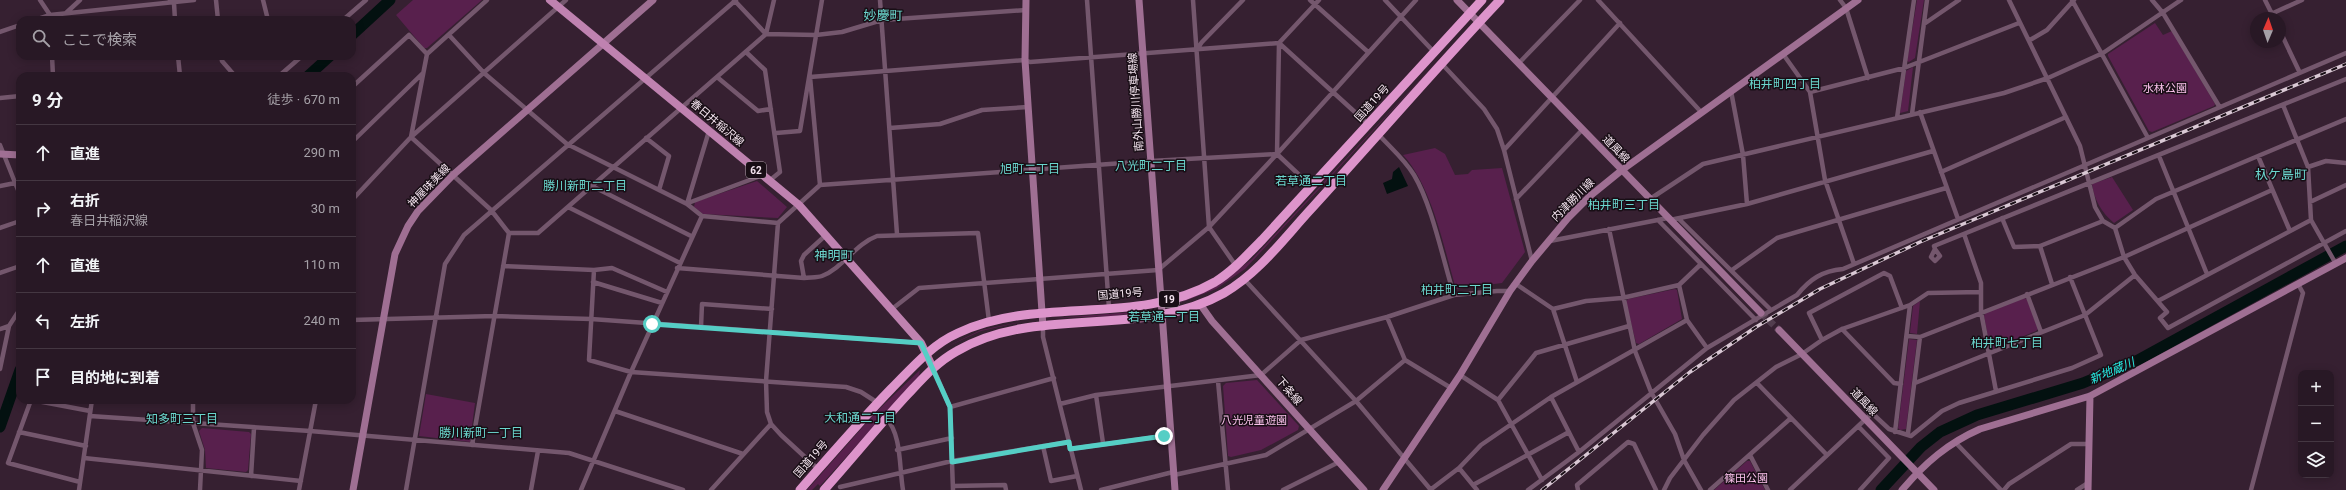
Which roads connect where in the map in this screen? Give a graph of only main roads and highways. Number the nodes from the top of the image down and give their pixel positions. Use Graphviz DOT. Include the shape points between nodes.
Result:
graph roads {
  1 [pos="550,0"];
  2 [pos="1482,0"];
  3 [pos="1500,0"];
  4 [pos="926,353"];
  5 [pos="932,368"];
  6 [pos="800,490"];
  7 [pos="824,490"];
  1 -- 4 [label="main road, 春日井稲沢線 / 62" via="799,205 892,309 921,343"];
  2 -- 4 [label="highway, 国道19号 / 19" via="1312,187 1236,266 1201,289 1161,301 1108,308 1042,312 989,321 957,333"];
  3 -- 5 [label="highway, 19" via="1379,135 1244,279 1223,293 1200,304 1162,315 1130,321 1043,327 982,339 957,351"];
  4 -- 5 [label="main road, 春日井稲沢線 / 62"];
  4 -- 6 [label="highway, 国道19号 / 19"];
  5 -- 7 [label="highway, 19"];
}
